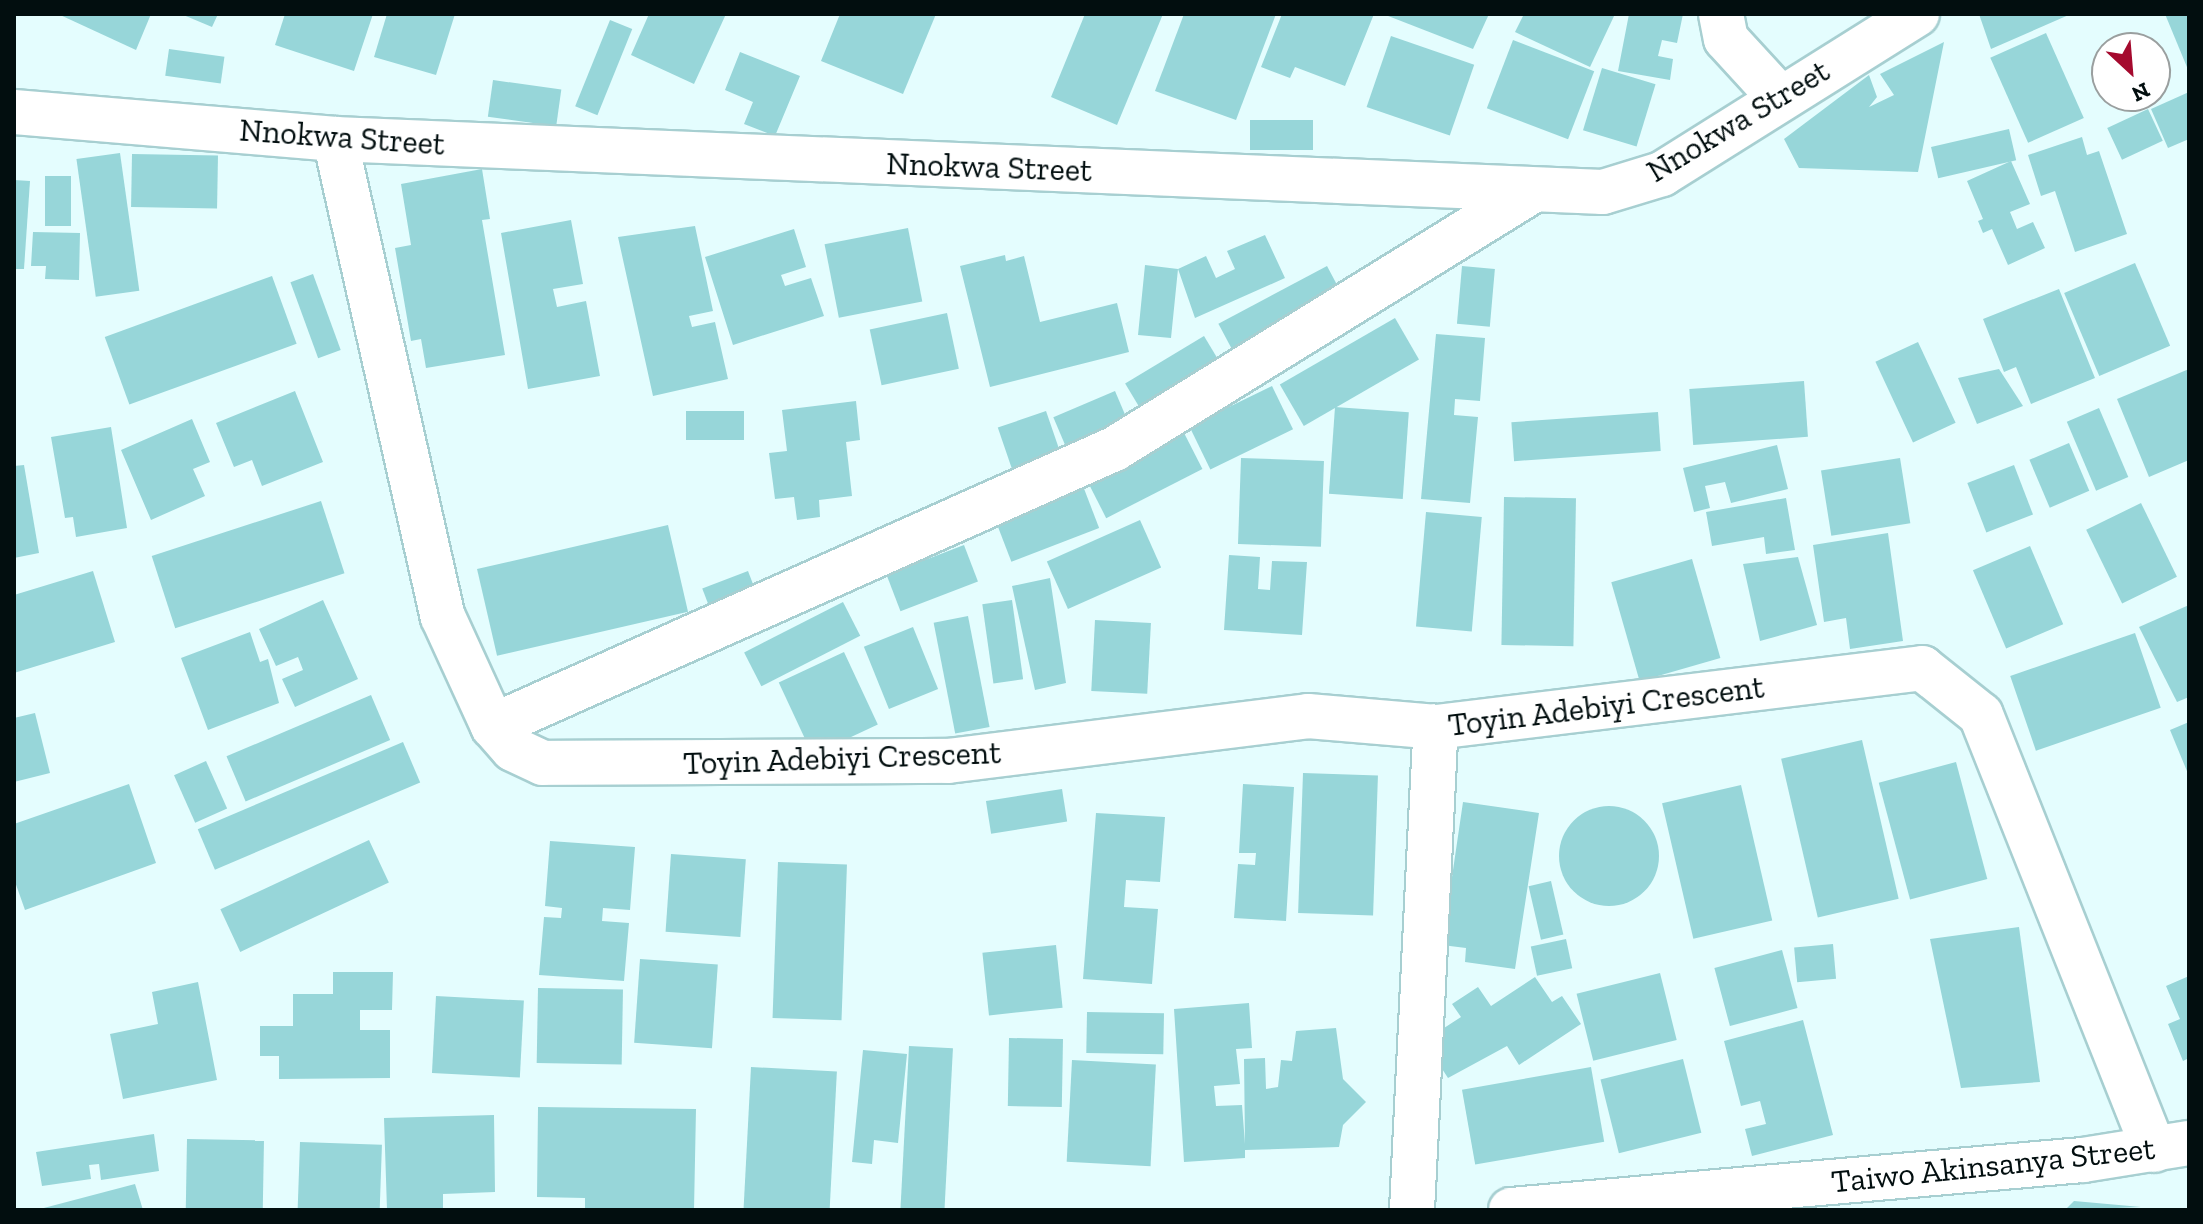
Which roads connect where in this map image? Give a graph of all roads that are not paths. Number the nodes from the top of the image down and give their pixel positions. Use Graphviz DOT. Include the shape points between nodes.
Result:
graph roads {
  1 [pos="1721,14"];
  2 [pos="1917,14"];
  3 [pos="1781,99"];
  4 [pos="14,112"];
  5 [pos="335,139"];
  6 [pos="1532,191"];
  7 [pos="493,726"];
  8 [pos="1436,727"];
  9 [pos="2171,1146"];
  10 [pos="1412,1210"];
  11 [pos="1511,1210"];
  1 -- 3 [label="street" via="1726,39"];
  2 -- 3 [label="street, Nnokwa Street"];
  3 -- 6 [label="street, Nnokwa Street" via="1662,174 1603,192"];
  4 -- 5 [label="street, Nnokwa Street"];
  5 -- 6 [label="street, Nnokwa Street"];
  5 -- 7 [label="street" via="443,617"];
  6 -- 7 [label="street" via="1114,449"];
  7 -- 8 [label="street, Toyin Adebiyi Crescent" via="513,749 543,763 805,764 948,761 1308,716"];
  8 -- 9 [label="street, Toyin Adebiyi Crescent" via="1922,668 1952,685 1981,715"];
  8 -- 10 [label="street"];
  9 -- 11 [label="street, Taiwo Akinsanya Street"];
}
